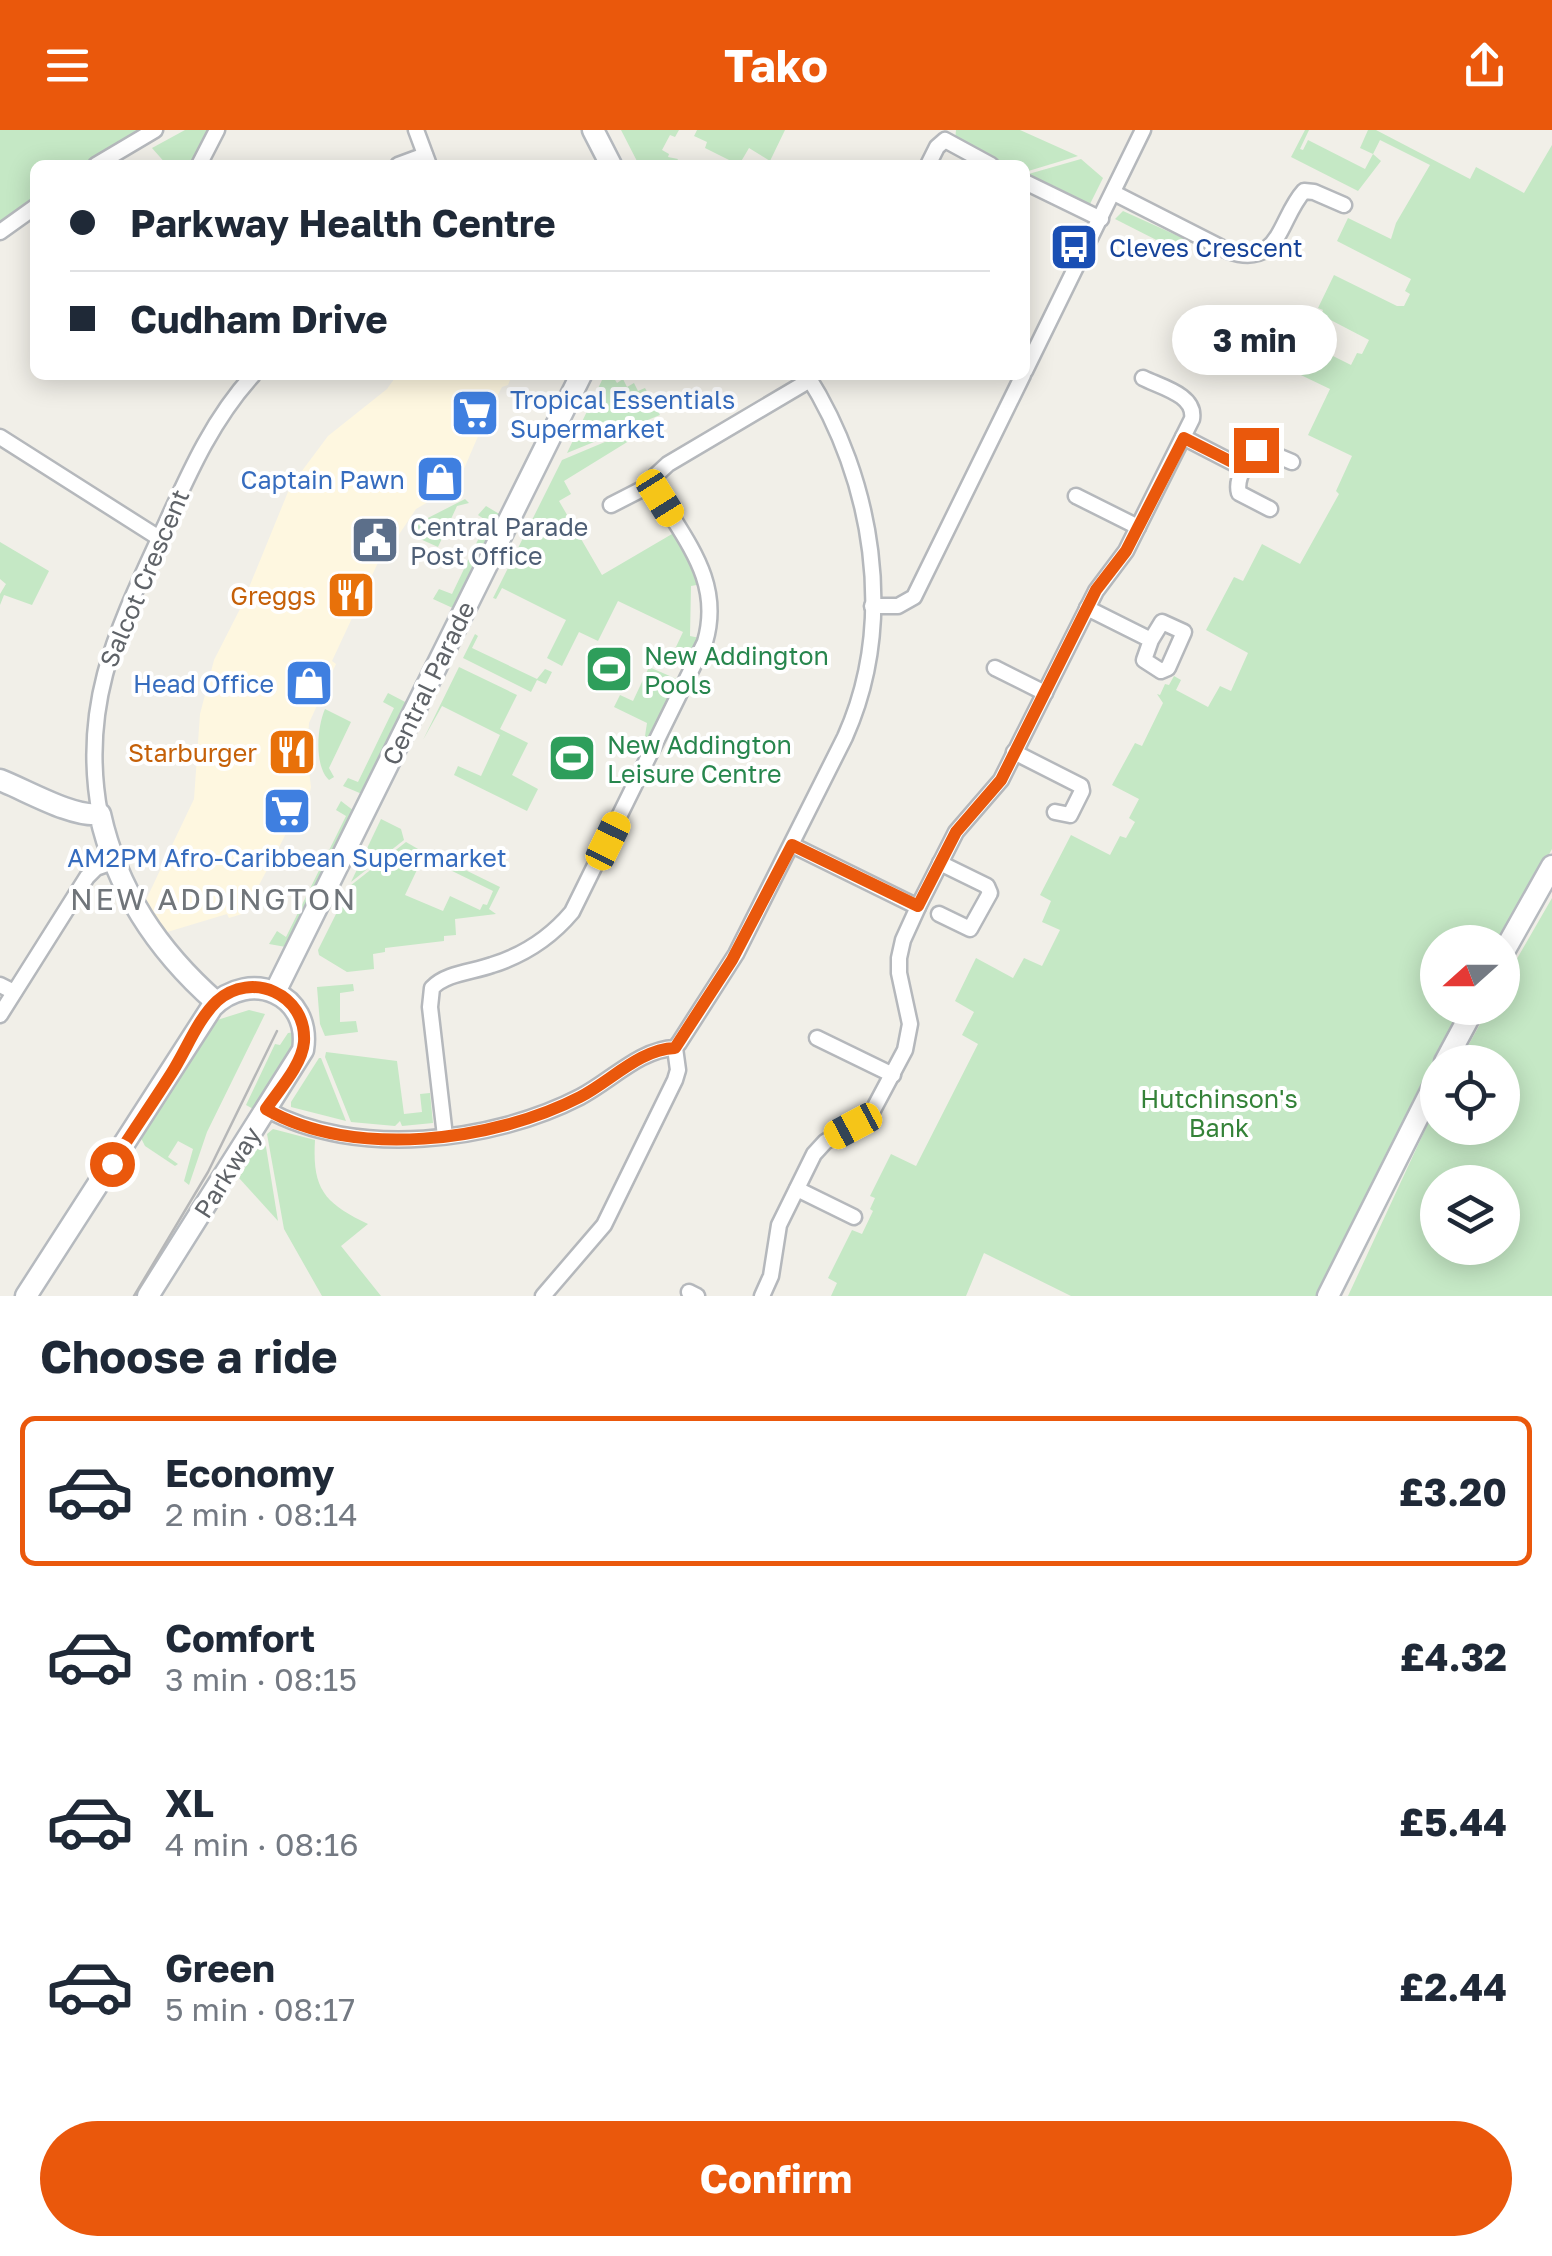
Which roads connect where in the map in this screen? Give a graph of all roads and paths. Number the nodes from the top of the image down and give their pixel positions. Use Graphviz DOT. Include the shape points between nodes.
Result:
graph roads {
  1 [pos="155,130"];
  2 [pos="217,130"];
  3 [pos="416,130"];
  4 [pos="593,130"];
  5 [pos="1143,130"];
  6 [pos="943,135"];
  7 [pos="104,160"];
  8 [pos="202,160"];
  9 [pos="427,160"];
  10 [pos="608,160"];
  11 [pos="930,160"];
  12 [pos="983,160"];
  13 [pos="1030,184"];
  14 [pos="1114,194"];
  15 [pos="1344,205"];
  16 [pos="30,211"];
  17 [pos="1101,220"];
  18 [pos="0,232"];
  19 [pos="1030,361"];
  20 [pos="1143,378"];
  21 [pos="248,380"];
  22 [pos="579,380"];
  23 [pos="811,380"];
  24 [pos="813,380"];
  25 [pos="1021,380"];
  26 [pos="0,437"];
  27 [pos="1184,438"];
  28 [pos="1292,462"];
  29 [pos="1244,468"];
  30 [pos="654,483"];
  31 [pos="1076,496"];
  32 [pos="612,505"];
  33 [pos="1270,509"];
  34 [pos="1138,527"];
  35 [pos="160,538"];
  36 [pos="872,606"];
  37 [pos="1087,608"];
  38 [pos="1151,640"];
  39 [pos="995,668"];
  40 [pos="1044,693"];
  41 [pos="1014,752"];
  42 [pos="0,780"];
  43 [pos="1055,812"];
  44 [pos="100,814"];
  45 [pos="792,845"];
  46 [pos="113,862"];
  47 [pos="940,863"];
  48 [pos="1552,866"];
  49 [pos="918,906"];
  50 [pos="939,914"];
  51 [pos="1519,925"];
  52 [pos="7,988"];
  53 [pos="276,990"];
  54 [pos="216,1002"];
  55 [pos="0,1015"];
  56 [pos="817,1038"];
  57 [pos="675,1048"];
  58 [pos="892,1075"];
  59 [pos="266,1109"];
  60 [pos="1420,1113"];
  61 [pos="445,1136"];
  62 [pos="797,1188"];
  63 [pos="854,1217"];
  64 [pos="26,1296"];
  65 [pos="148,1296"];
  66 [pos="543,1296"];
  67 [pos="762,1296"];
  68 [pos="1328,1296"];
  1 -- 7 [label="street"];
  2 -- 8 [label="street"];
  3 -- 9 [label="street"];
  4 -- 10 [label="street"];
  5 -- 14 [label="street"];
  6 -- 11 [label="street"];
  6 -- 12 [label="street"];
  13 -- 17 [label="street"];
  14 -- 15 [label="street" via="1242,254 1274,242 1304,190"];
  14 -- 17 [label="street"];
  16 -- 18 [label="street"];
  17 -- 19 [label="street"];
  20 -- 27 [label="street" via="1192,404"];
  21 -- 35 [label="street, Salcot Crescent" via="207,438"];
  22 -- 53 [label="street, Central Parade"];
  23 -- 30 [label="street" via="663,467"];
  24 -- 36 [label="street" via="856,477"];
  25 -- 36 [label="street" via="909,602"];
  26 -- 35 [label="street"];
  27 -- 29 [label="street"];
  27 -- 34 [label="street"];
  28 -- 29 [label="street" via="1260,449"];
  29 -- 33 [label="street" via="1239,493"];
  30 -- 32 [label="street"];
  30 -- 61 [label="street" via="706,576 711,612 705,642 572,912 516,956 432,988"];
  31 -- 34 [label="street"];
  34 -- 37 [label="street"];
  35 -- 44 [label="street, Salcot Crescent" via="121,621 100,688 93,758"];
  36 -- 45 [label="street" via="852,720"];
  37 -- 38 [label="street"];
  37 -- 40 [label="street"];
  39 -- 40 [label="street"];
  40 -- 41 [label="street"];
  41 -- 43 [label="street" via="1082,786 1070,815"];
  41 -- 47 [label="street"];
  42 -- 44 [label="street" via="75,811"];
  44 -- 46 [label="street, Salcot Crescent"];
  45 -- 49 [label="street"];
  45 -- 57 [label="street" via="732,960"];
  46 -- 52 [label="street" via="87,876"];
  46 -- 54 [label="street, Salcot Crescent" via="155,938"];
  47 -- 49 [label="street"];
  47 -- 50 [label="street" via="990,893 970,929"];
  48 -- 51 [label="street"];
  49 -- 58 [label="street" via="898,958 910,1030"];
  52 -- 55 [label="street"];
  53 -- 54 [label="street" via="248,987"];
  53 -- 59 [label="street, Parkway" via="298,1013 304,1044"];
  54 -- 64 [label="street"];
  56 -- 58 [label="street"];
  57 -- 61 [label="street" via="648,1053 553,1110"];
  57 -- 66 [label="street" via="676,1077 609,1216"];
  58 -- 62 [label="street" via="869,1116 818,1149"];
  59 -- 61 [label="street" via="351,1135"];
  59 -- 65 [label="street, Parkway"];
  60 -- 68 [label="street"];
  62 -- 63 [label="street"];
  62 -- 67 [label="street" via="776,1232"];
}
